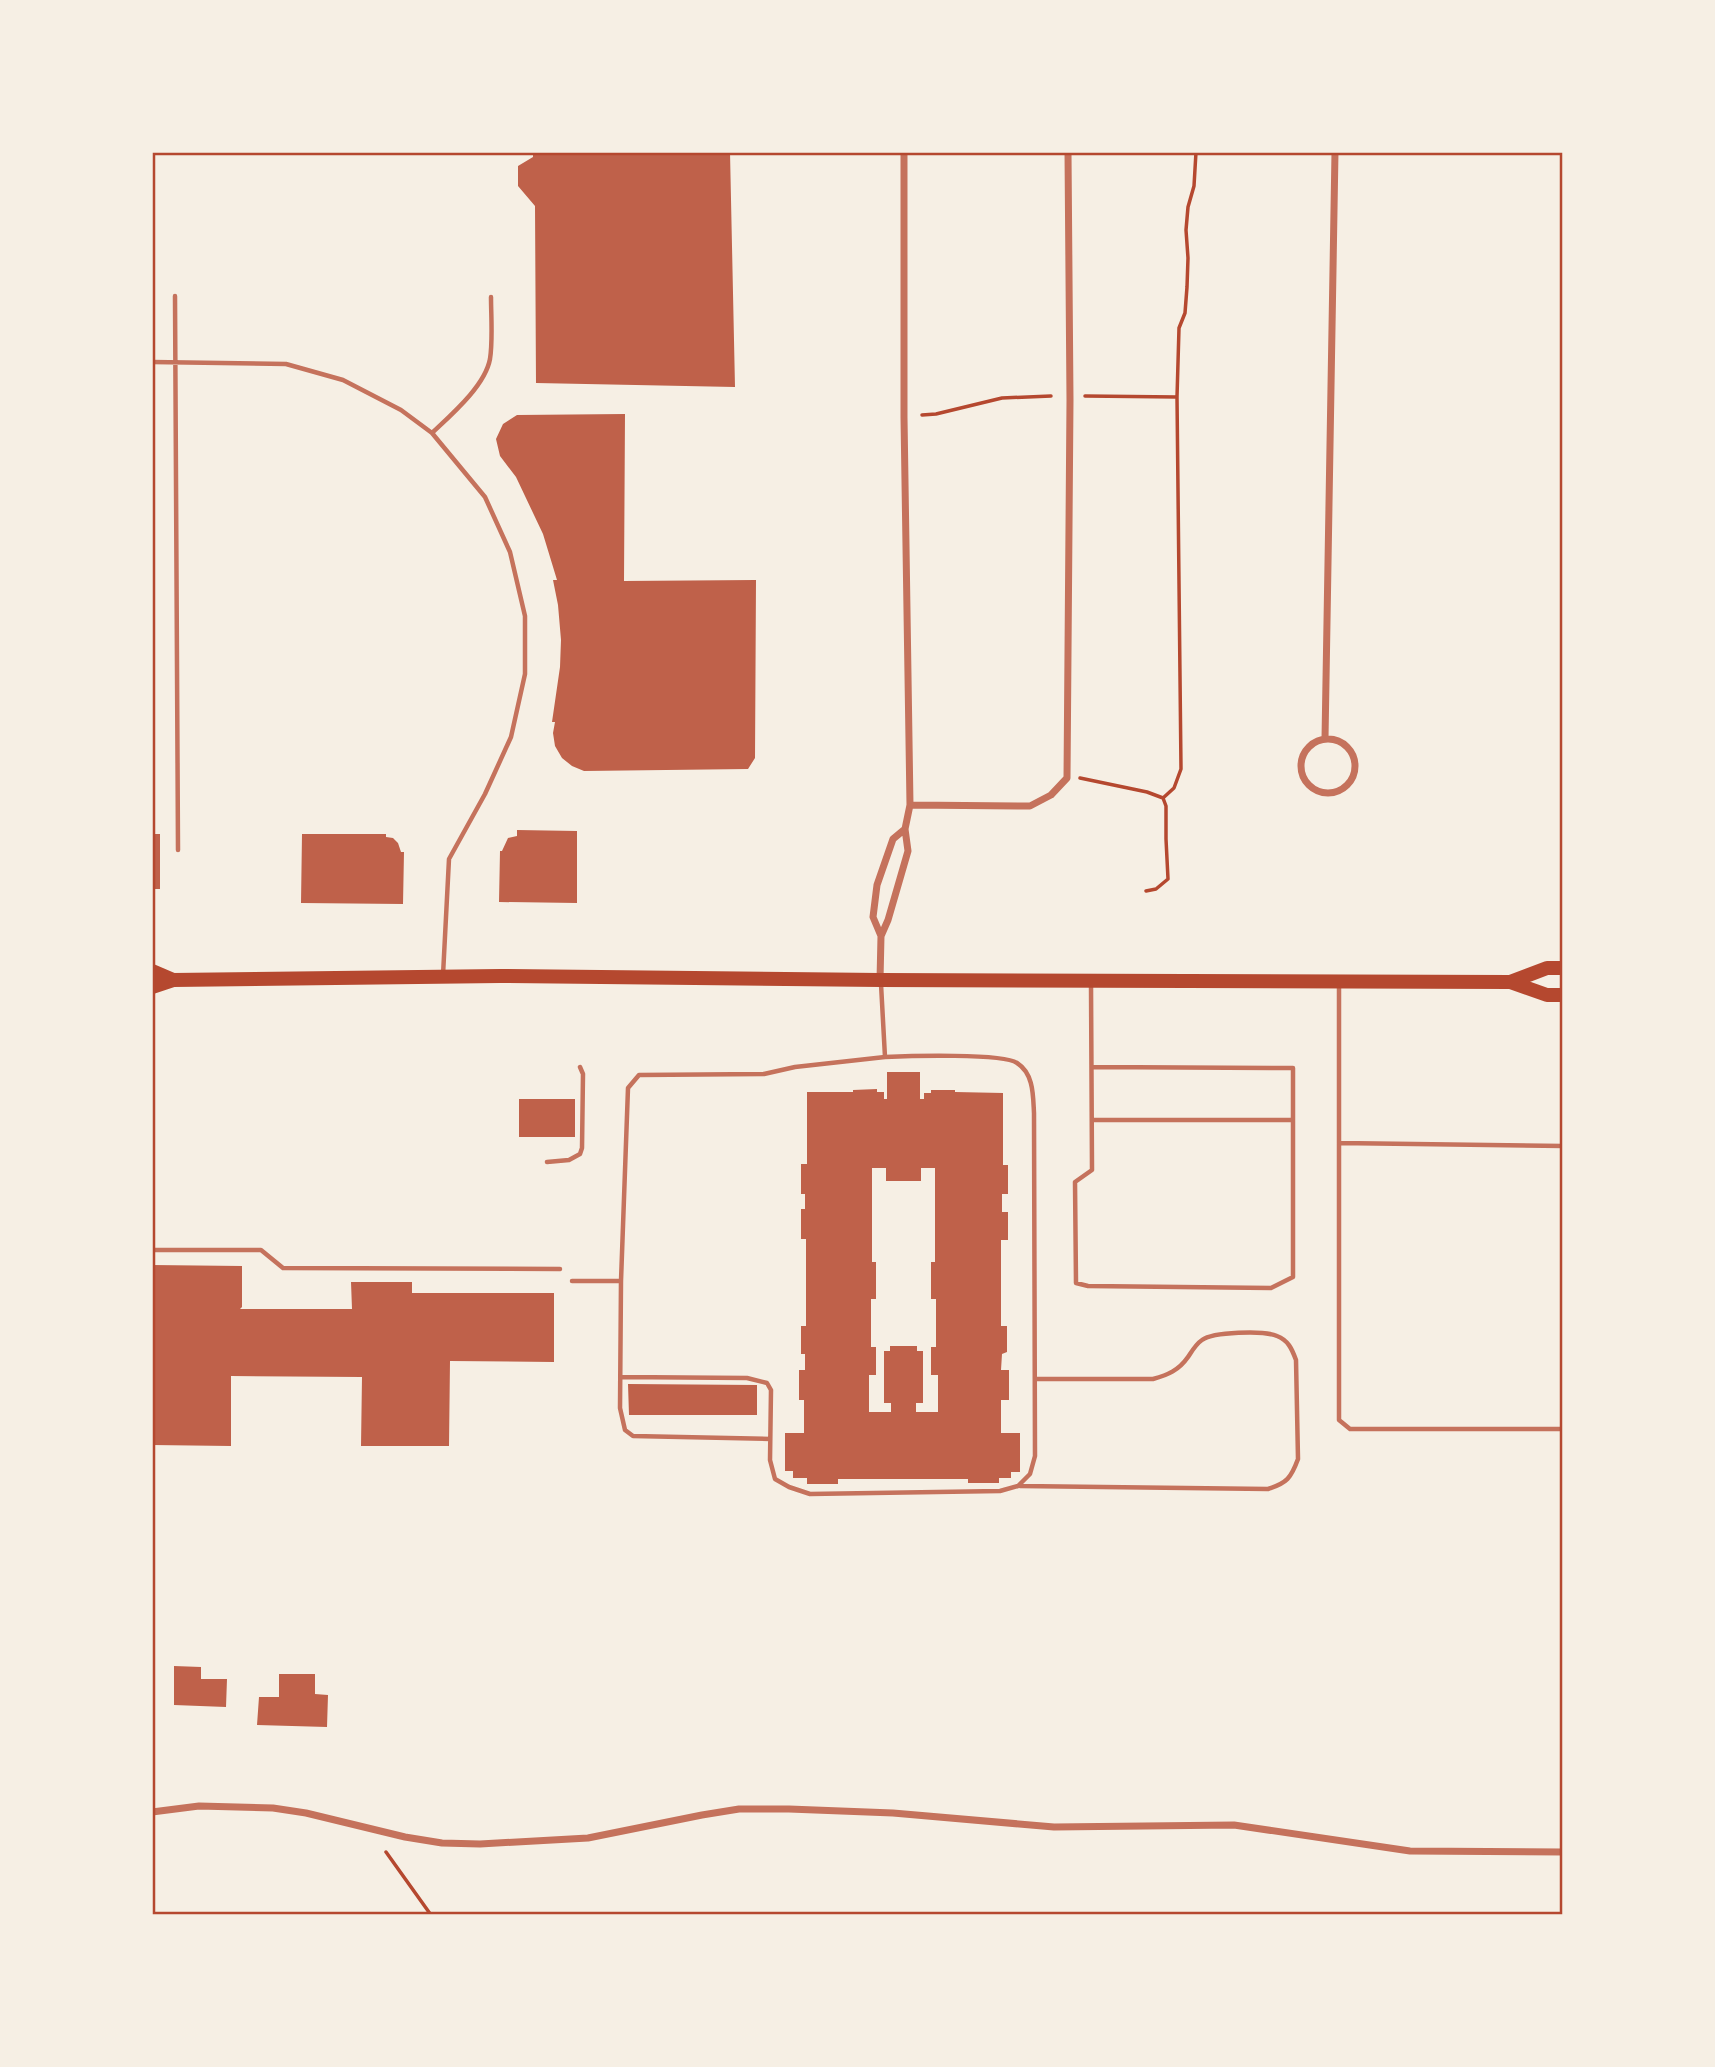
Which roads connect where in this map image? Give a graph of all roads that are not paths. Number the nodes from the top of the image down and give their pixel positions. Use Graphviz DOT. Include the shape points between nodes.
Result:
graph roads {
  1 [pos="904,152"];
  2 [pos="1068,152"];
  3 [pos="1335,152"];
  4 [pos="175,296"];
  5 [pos="491,297"];
  6 [pos="152,362"];
  7 [pos="176,362"];
  8 [pos="432,433"];
  9 [pos="1325,739"];
  10 [pos="910,805"];
  11 [pos="905,829"];
  12 [pos="178,850"];
  13 [pos="881,936"];
  14 [pos="1563,968"];
  15 [pos="152,971"];
  16 [pos="443,976"];
  17 [pos="173,980"];
  18 [pos="880,980"];
  19 [pos="1091,980"];
  20 [pos="1339,980"];
  21 [pos="1510,982"];
  22 [pos="152,987"];
  23 [pos="1563,995"];
  24 [pos="885,1056"];
  25 [pos="580,1067"];
  26 [pos="1093,1067"];
  27 [pos="1093,1120"];
  28 [pos="1293,1121"];
  29 [pos="1339,1143"];
  30 [pos="1563,1146"];
  31 [pos="547,1162"];
  32 [pos="152,1250"];
  33 [pos="561,1269"];
  34 [pos="572,1281"];
  35 [pos="621,1281"];
  36 [pos="621,1377"];
  37 [pos="1035,1379"];
  38 [pos="1563,1429"];
  39 [pos="770,1439"];
  40 [pos="1018,1486"];
  41 [pos="152,1812"];
  42 [pos="1563,1852"];
  1 -- 10 [label="street"];
  2 -- 10 [label="street" via="1067,778 1051,795 1030,806"];
  3 -- 9 [label="street"];
  4 -- 7 [label="lane"];
  5 -- 8 [label="lane" via="490,359 456,411"];
  6 -- 7 [label="lane"];
  7 -- 8 [label="lane" via="297,367 343,380 401,410"];
  7 -- 12 [label="lane"];
  8 -- 16 [label="lane" via="485,497 510,552 526,616 526,674 511,737 449,859"];
  9 -- 9 [label="street" via="1309,745 1300,769 1308,785 1332,793 1348,784 1354,758 1343,743"];
  10 -- 11 [label="street"];
  11 -- 13 [label="street" via="908,851"];
  11 -- 13 [label="street" via="893,839 877,885 873,917"];
  13 -- 18 [label="street"];
  14 -- 21 [label="main road" via="1547,968"];
  15 -- 17 [label="main road"];
  16 -- 17 [label="main road"];
  16 -- 18 [label="main road"];
  17 -- 22 [label="main road"];
  18 -- 19 [label="main road"];
  18 -- 24 [label="lane"];
  19 -- 20 [label="main road"];
  19 -- 26 [label="lane"];
  20 -- 21 [label="main road"];
  20 -- 29 [label="lane"];
  21 -- 23 [label="main road" via="1547,995"];
  24 -- 35 [label="lane" via="764,1074 639,1076 628,1088"];
  24 -- 37 [label="lane" via="1006,1059 1017,1062 1029,1077 1034,1113"];
  25 -- 31 [label="lane" via="580,1154"];
  26 -- 27 [label="lane"];
  26 -- 28 [label="lane" via="1293,1068"];
  27 -- 28 [label="lane"];
  27 -- 28 [label="lane" via="1092,1170 1075,1182 1076,1283 1271,1288 1293,1278"];
  29 -- 30 [label="lane"];
  29 -- 38 [label="lane" via="1339,1420 1350,1429"];
  32 -- 33 [label="lane" via="261,1250 283,1268"];
  34 -- 35 [label="lane"];
  35 -- 36 [label="lane"];
  36 -- 39 [label="lane" via="622,1422 633,1436"];
  36 -- 39 [label="lane" via="747,1378 767,1383 771,1390"];
  37 -- 40 [label="lane" via="1035,1456 1030,1474"];
  37 -- 40 [label="lane" via="1153,1379 1170,1374 1210,1335 1279,1336 1291,1346 1296,1360 1298,1460 1284,1484 1268,1489"];
  39 -- 40 [label="lane" via="775,1479 810,1493 1000,1491"];
  41 -- 42 [label="street" via="199,1806 273,1808 442,1843 588,1839 739,1809 789,1809 1054,1826 1234,1825 1410,1852"];
}
